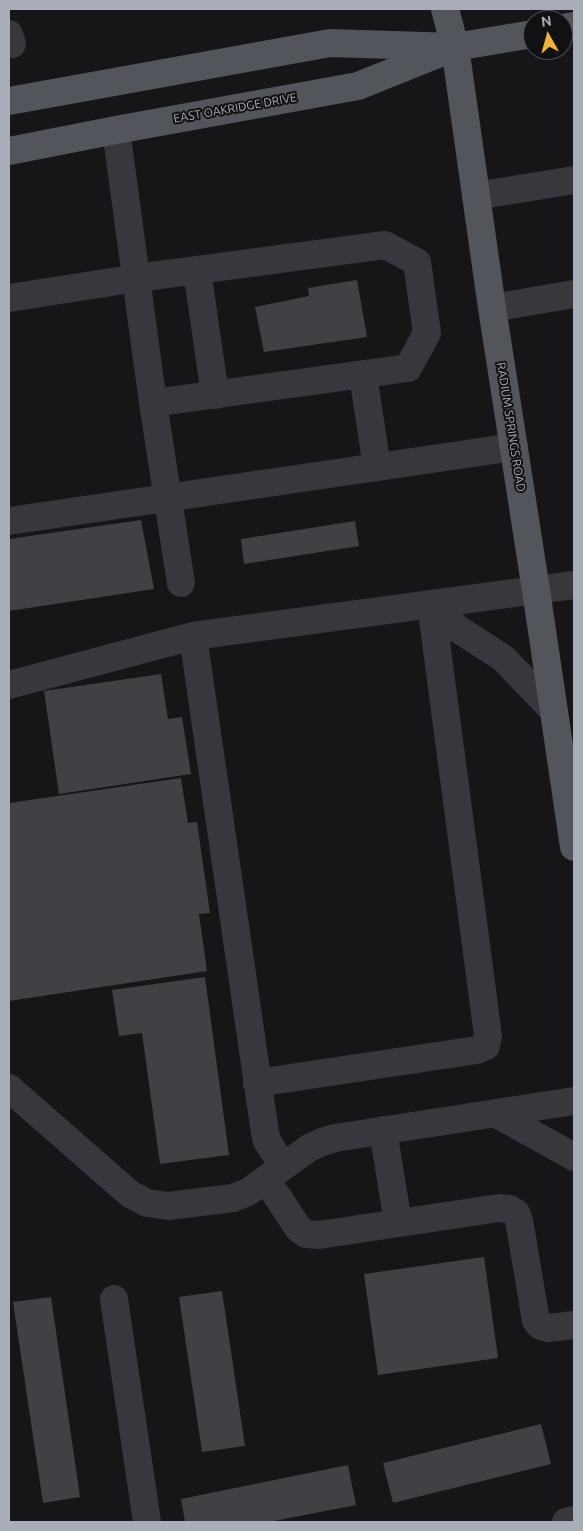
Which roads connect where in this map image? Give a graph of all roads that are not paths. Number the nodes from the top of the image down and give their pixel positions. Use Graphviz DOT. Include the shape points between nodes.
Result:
graph roads {
  1 [pos="445,9"];
  2 [pos="523,36"];
  3 [pos="455,47"];
  4 [pos="9,101"];
  5 [pos="116,130"];
  6 [pos="9,151"];
  7 [pos="574,180"];
  8 [pos="476,196"];
  9 [pos="197,270"];
  10 [pos="137,278"];
  11 [pos="574,294"];
  12 [pos="9,298"];
  13 [pos="492,308"];
  14 [pos="363,375"];
  15 [pos="215,395"];
  16 [pos="153,403"];
  17 [pos="514,447"];
  18 [pos="377,467"];
  19 [pos="168,498"];
  20 [pos="9,521"];
  21 [pos="181,583"];
  22 [pos="574,585"];
  23 [pos="536,590"];
  24 [pos="435,604"];
  25 [pos="193,636"];
  26 [pos="9,685"];
  27 [pos="554,711"];
  28 [pos="574,847"];
  29 [pos="257,1083"];
  30 [pos="9,1088"];
  31 [pos="574,1100"];
  32 [pos="495,1113"];
  33 [pos="383,1130"];
  34 [pos="574,1157"];
  35 [pos="274,1172"];
  36 [pos="398,1224"];
  37 [pos="114,1299"];
  38 [pos="574,1325"];
  39 [pos="574,1520"];
  40 [pos="147,1522"];
  41 [pos="566,1522"];
  1 -- 3 [label="main road, RADIUM SPRINGS ROAD"];
  2 -- 3 [label="main road, EAST OAKRIDGE DRIVE"];
  3 -- 4 [label="main road, EAST OAKRIDGE DRIVE" via="330,43"];
  3 -- 5 [label="main road, EAST OAKRIDGE DRIVE" via="358,86"];
  3 -- 8 [label="main road, RADIUM SPRINGS ROAD"];
  5 -- 6 [label="main road, EAST OAKRIDGE DRIVE"];
  5 -- 10 [label="street"];
  7 -- 8 [label="street"];
  8 -- 13 [label="main road, RADIUM SPRINGS ROAD"];
  9 -- 10 [label="street"];
  9 -- 14 [label="street" via="385,245 416,262 427,333 408,368"];
  9 -- 15 [label="street"];
  10 -- 12 [label="street"];
  10 -- 16 [label="street"];
  11 -- 13 [label="street"];
  13 -- 17 [label="main road, RADIUM SPRINGS ROAD"];
  14 -- 15 [label="street"];
  14 -- 18 [label="street"];
  15 -- 16 [label="street"];
  16 -- 19 [label="street"];
  17 -- 18 [label="street"];
  17 -- 23 [label="main road, RADIUM SPRINGS ROAD"];
  18 -- 19 [label="street"];
  19 -- 20 [label="street"];
  19 -- 21 [label="street"];
  22 -- 23 [label="street"];
  23 -- 24 [label="street"];
  23 -- 27 [label="main road, RADIUM SPRINGS ROAD"];
  24 -- 25 [label="street"];
  24 -- 27 [label="street" via="455,626 503,658"];
  24 -- 29 [label="street" via="488,1036 486,1046 478,1050"];
  25 -- 26 [label="street"];
  25 -- 29 [label="street"];
  27 -- 28 [label="main road, RADIUM SPRINGS ROAD"];
  29 -- 35 [label="street" via="264,1133"];
  30 -- 35 [label="street" via="130,1194 147,1204 168,1206 233,1198 248,1192"];
  31 -- 32 [label="street"];
  32 -- 33 [label="street"];
  32 -- 34 [label="street"];
  33 -- 35 [label="street" via="322,1142"];
  33 -- 36 [label="street"];
  35 -- 36 [label="street" via="298,1228 306,1234 320,1235"];
  36 -- 38 [label="street" via="509,1208 519,1220 536,1321 548,1328"];
  37 -- 40 [label="street"];
  39 -- 41 [label="street"];
}
